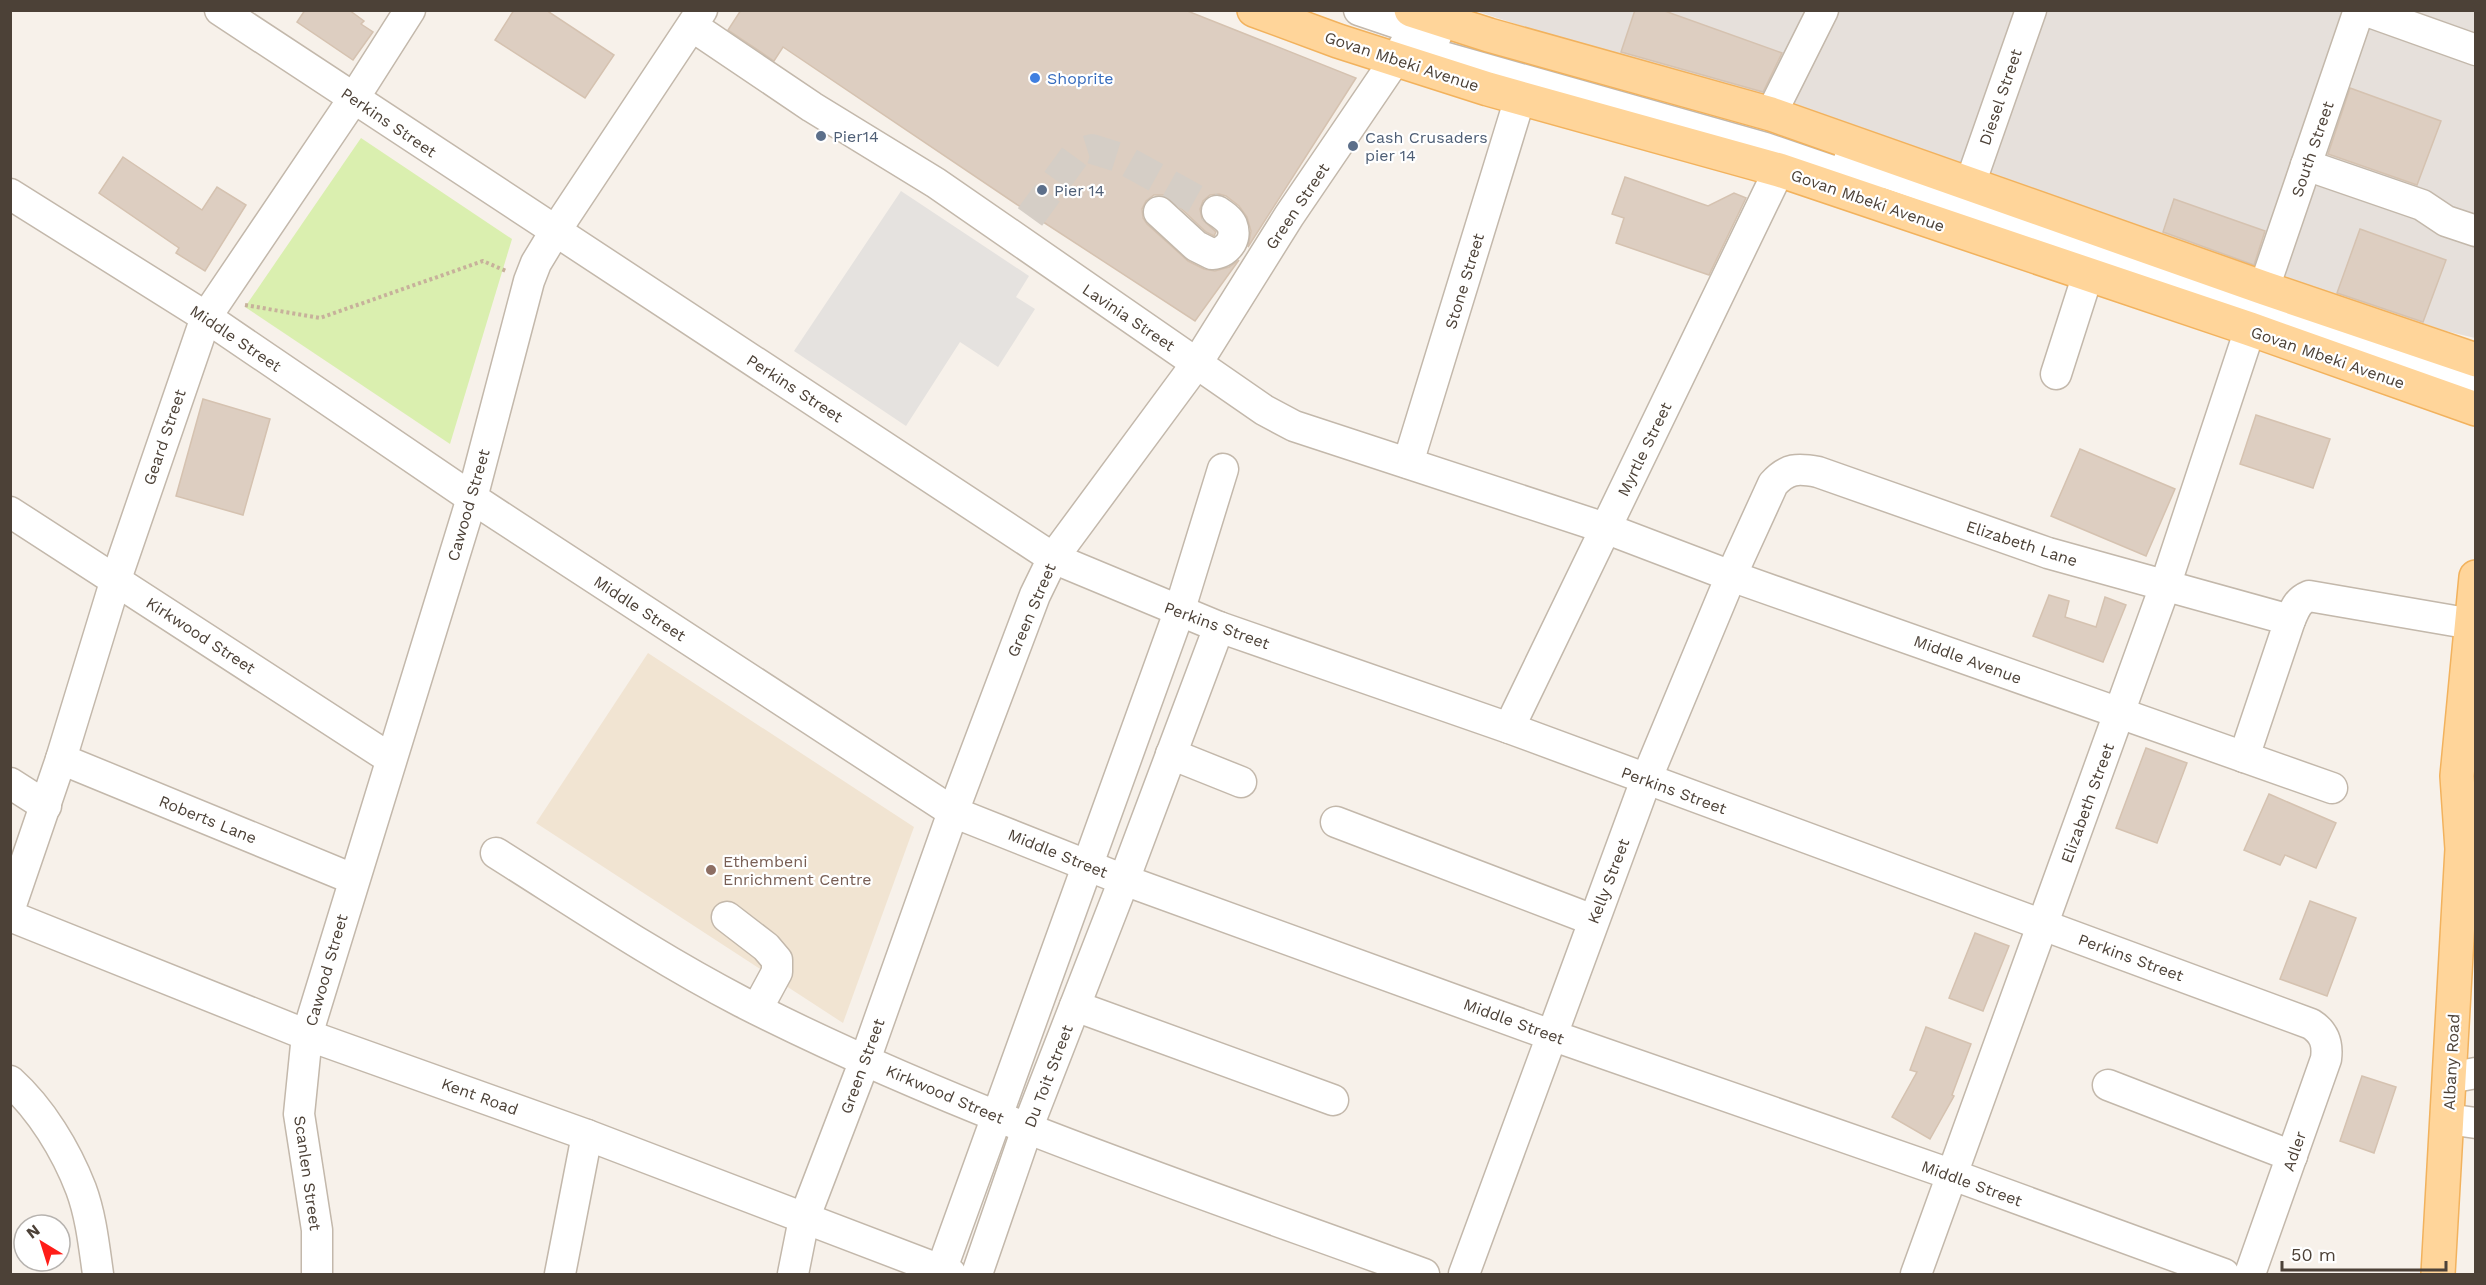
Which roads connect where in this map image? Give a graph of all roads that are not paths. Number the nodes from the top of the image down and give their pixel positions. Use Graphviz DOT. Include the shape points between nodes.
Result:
graph roads {
  1 [pos="410,10"];
  2 [pos="1254,10"];
  3 [pos="1292,10"];
  4 [pos="1359,10"];
  5 [pos="2031,10"];
  6 [pos="2359,10"];
  7 [pos="2364,10"];
  8 [pos="223,11"];
  9 [pos="1822,11"];
  10 [pos="697,18"];
  11 [pos="1414,29"];
  12 [pos="2475,50"];
  13 [pos="354,98"];
  14 [pos="1520,98"];
  15 [pos="1771,114"];
  16 [pos="2306,165"];
  17 [pos="1779,170"];
  18 [pos="1970,184"];
  19 [pos="10,194"];
  20 [pos="1217,211"];
  21 [pos="1159,212"];
  22 [pos="556,230"];
  23 [pos="2475,231"];
  24 [pos="2088,274"];
  25 [pos="2264,288"];
  26 [pos="212,308"];
  27 [pos="2250,329"];
  28 [pos="2475,360"];
  29 [pos="1197,363"];
  30 [pos="2056,374"];
  31 [pos="2475,380"];
  32 [pos="2475,397"];
  33 [pos="2475,409"];
  34 [pos="1408,463"];
  35 [pos="1223,469"];
  36 [pos="1768,495"];
  37 [pos="472,498"];
  38 [pos="10,512"];
  39 [pos="1605,528"];
  40 [pos="1053,558"];
  41 [pos="1731,576"];
  42 [pos="2475,577"];
  43 [pos="116,579"];
  44 [pos="2164,586"];
  45 [pos="1179,612"];
  46 [pos="2290,620"];
  47 [pos="2472,624"];
  48 [pos="1219,627"];
  49 [pos="2120,713"];
  50 [pos="1509,728"];
  51 [pos="1171,754"];
  52 [pos="2244,757"];
  53 [pos="61,759"];
  54 [pos="391,759"];
  55 [pos="1646,780"];
  56 [pos="1241,782"];
  57 [pos="10,783"];
  58 [pos="2332,788"];
  59 [pos="46,806"];
  60 [pos="954,812"];
  61 [pos="2470,812"];
  62 [pos="1336,822"];
  63 [pos="496,853"];
  64 [pos="1087,865"];
  65 [pos="353,879"];
  66 [pos="1124,880"];
  67 [pos="10,908"];
  68 [pos="10,916"];
  69 [pos="727,917"];
  70 [pos="1593,920"];
  71 [pos="2043,926"];
  72 [pos="2466,955"];
  73 [pos="1075,1006"];
  74 [pos="757,1008"];
  75 [pos="2319,1029"];
  76 [pos="307,1035"];
  77 [pos="1551,1035"];
  78 [pos="865,1060"];
  79 [pos="2462,1075"];
  80 [pos="10,1081"];
  81 [pos="2108,1085"];
  82 [pos="1333,1100"];
  83 [pos="997,1116"];
  84 [pos="2461,1121"];
  85 [pos="1027,1129"];
  86 [pos="588,1134"];
  87 [pos="2292,1156"];
  88 [pos="1953,1175"];
  89 [pos="804,1219"];
  90 [pos="946,1273"];
  91 [pos="98,1275"];
  92 [pos="317,1275"];
  93 [pos="560,1275"];
  94 [pos="793,1275"];
  95 [pos="977,1275"];
  96 [pos="1424,1275"];
  97 [pos="1464,1275"];
  98 [pos="1916,1275"];
  99 [pos="2224,1275"];
  100 [pos="2250,1275"];
  101 [pos="2438,1275"];
  1 -- 13 [label="street, Geard Street"];
  2 -- 11 [label="main road, Govan Mbeki Avenue" via="1338,41"];
  3 -- 11 [label="street" via="1343,29"];
  4 -- 11 [label="street"];
  5 -- 18 [label="street, Diesel Street"];
  6 -- 16 [label="street, South Street"];
  7 -- 12 [label="street"];
  8 -- 13 [label="street, Perkins Street"];
  9 -- 15 [label="street"];
  10 -- 22 [label="street, Cawood Street"];
  10 -- 29 [label="street, Lavinia Street" via="812,107 936,183 1022,227"];
  11 -- 14 [label="main road, Govan Mbeki Avenue"];
  11 -- 15 [label="main road, Govan Mbeki Avenue"];
  11 -- 29 [label="street, Green Street"];
  11 -- 31 [label="street" via="1761,129"];
  11 -- 32 [label="street" via="1812,163"];
  13 -- 22 [label="street, Perkins Street"];
  13 -- 26 [label="street, Geard Street"];
  14 -- 17 [label="main road, Govan Mbeki Avenue"];
  14 -- 34 [label="street, Stone Street"];
  15 -- 18 [label="main road, Govan Mbeki Avenue"];
  16 -- 23 [label="street" via="2422,205 2446,221"];
  16 -- 25 [label="street, South Street"];
  17 -- 24 [label="main road, Govan Mbeki Avenue"];
  17 -- 39 [label="street, Myrtle Street"];
  18 -- 25 [label="main road, Govan Mbeki Avenue"];
  19 -- 26 [label="street, Middle Street"];
  20 -- 21 [label="street" via="1234,232 1226,250 1212,254 1196,246"];
  22 -- 37 [label="street, Cawood Street" via="529,281"];
  22 -- 40 [label="street, Perkins Street"];
  24 -- 27 [label="main road, Govan Mbeki Avenue"];
  24 -- 30 [label="street"];
  25 -- 28 [label="main road, Govan Mbeki Avenue"];
  26 -- 37 [label="street, Middle Street"];
  26 -- 43 [label="street, Geard Street"];
  27 -- 33 [label="main road, Govan Mbeki Avenue"];
  27 -- 44 [label="street, Elizabeth Street"];
  29 -- 34 [label="street, Lavinia Street" via="1294,426"];
  29 -- 40 [label="street, Green Street"];
  34 -- 39 [label="street, Lavinia Street"];
  35 -- 45 [label="street"];
  36 -- 41 [label="street, Kelly Street"];
  36 -- 44 [label="street, Elizabeth Lane" via="1773,484 1790,470 1818,472 2048,553"];
  37 -- 54 [label="street, Cawood Street"];
  37 -- 60 [label="street, Middle Street"];
  38 -- 43 [label="street, Kirkwood Street"];
  39 -- 41 [label="street, Middle Avenue"];
  39 -- 50 [label="street, Myrtle Street"];
  40 -- 45 [label="street, Perkins Street"];
  40 -- 60 [label="street, Green Street" via="1035,595"];
  41 -- 49 [label="street, Middle Avenue"];
  41 -- 55 [label="street, Kelly Street"];
  42 -- 47 [label="main road, Albany Road"];
  43 -- 53 [label="street, Geard Street"];
  43 -- 54 [label="street, Kirkwood Street"];
  44 -- 46 [label="street, Elizabeth Lane"];
  44 -- 49 [label="street, Elizabeth Street"];
  45 -- 48 [label="street, Perkins Street"];
  45 -- 64 [label="street"];
  46 -- 47 [label="street" via="2296,605 2308,596"];
  46 -- 52 [label="street"];
  47 -- 61 [label="main road, Albany Road" via="2457,776"];
  48 -- 50 [label="street, Perkins Street"];
  48 -- 51 [label="street, Du Toit Street"];
  49 -- 52 [label="street, Middle Avenue"];
  49 -- 71 [label="street, Elizabeth Street"];
  50 -- 55 [label="street, Perkins Street"];
  51 -- 56 [label="street"];
  51 -- 66 [label="street, Du Toit Street"];
  52 -- 58 [label="street, Middle Avenue"];
  53 -- 59 [label="street, Geard Street"];
  53 -- 65 [label="street, Roberts Lane"];
  54 -- 65 [label="street, Cawood Street"];
  55 -- 70 [label="street, Kelly Street"];
  55 -- 71 [label="street, Perkins Street"];
  57 -- 59 [label="street"];
  59 -- 67 [label="street, Geard Street"];
  60 -- 64 [label="street, Middle Street"];
  60 -- 78 [label="street, Green Street"];
  61 -- 72 [label="main road, Albany Road" via="2462,849"];
  62 -- 70 [label="street"];
  63 -- 74 [label="street, Kirkwood Street" via="679,969"];
  64 -- 66 [label="street, Middle Street"];
  64 -- 83 [label="street"];
  65 -- 76 [label="street, Cawood Street"];
  66 -- 73 [label="street, Du Toit Street"];
  66 -- 77 [label="street, Middle Street"];
  68 -- 76 [label="street, Kent Road"];
  69 -- 74 [label="street" via="777,960 777,972"];
  70 -- 77 [label="street, Kelly Street"];
  71 -- 75 [label="street, Perkins Street"];
  71 -- 88 [label="street, Elizabeth Street"];
  72 -- 79 [label="main road, Albany Road"];
  73 -- 82 [label="street"];
  73 -- 85 [label="street, Du Toit Street"];
  74 -- 78 [label="street, Kirkwood Street"];
  75 -- 87 [label="street, Adler" via="2326,1040 2326,1059"];
  76 -- 86 [label="street, Kent Road"];
  76 -- 92 [label="street, Scanlen Street" via="299,1114 317,1230"];
  77 -- 88 [label="street, Middle Street"];
  77 -- 97 [label="street, Kelly Street"];
  78 -- 83 [label="street, Kirkwood Street"];
  78 -- 89 [label="street, Green Street"];
  79 -- 84 [label="main road, Albany Road"];
  80 -- 91 [label="street" via="40,1114 81,1189"];
  81 -- 87 [label="street"];
  83 -- 85 [label="street, Kirkwood Street"];
  83 -- 90 [label="street"];
  84 -- 101 [label="main road, Albany Road"];
  85 -- 95 [label="street, Du Toit Street"];
  85 -- 96 [label="street, Kirkwood Street"];
  86 -- 89 [label="street, Kent Road"];
  86 -- 93 [label="street"];
  87 -- 100 [label="street, Adler"];
  88 -- 98 [label="street, Elizabeth Street"];
  88 -- 99 [label="street, Middle Street"];
  89 -- 90 [label="street, Kent Road"];
  89 -- 94 [label="street, Green Street"];
}
